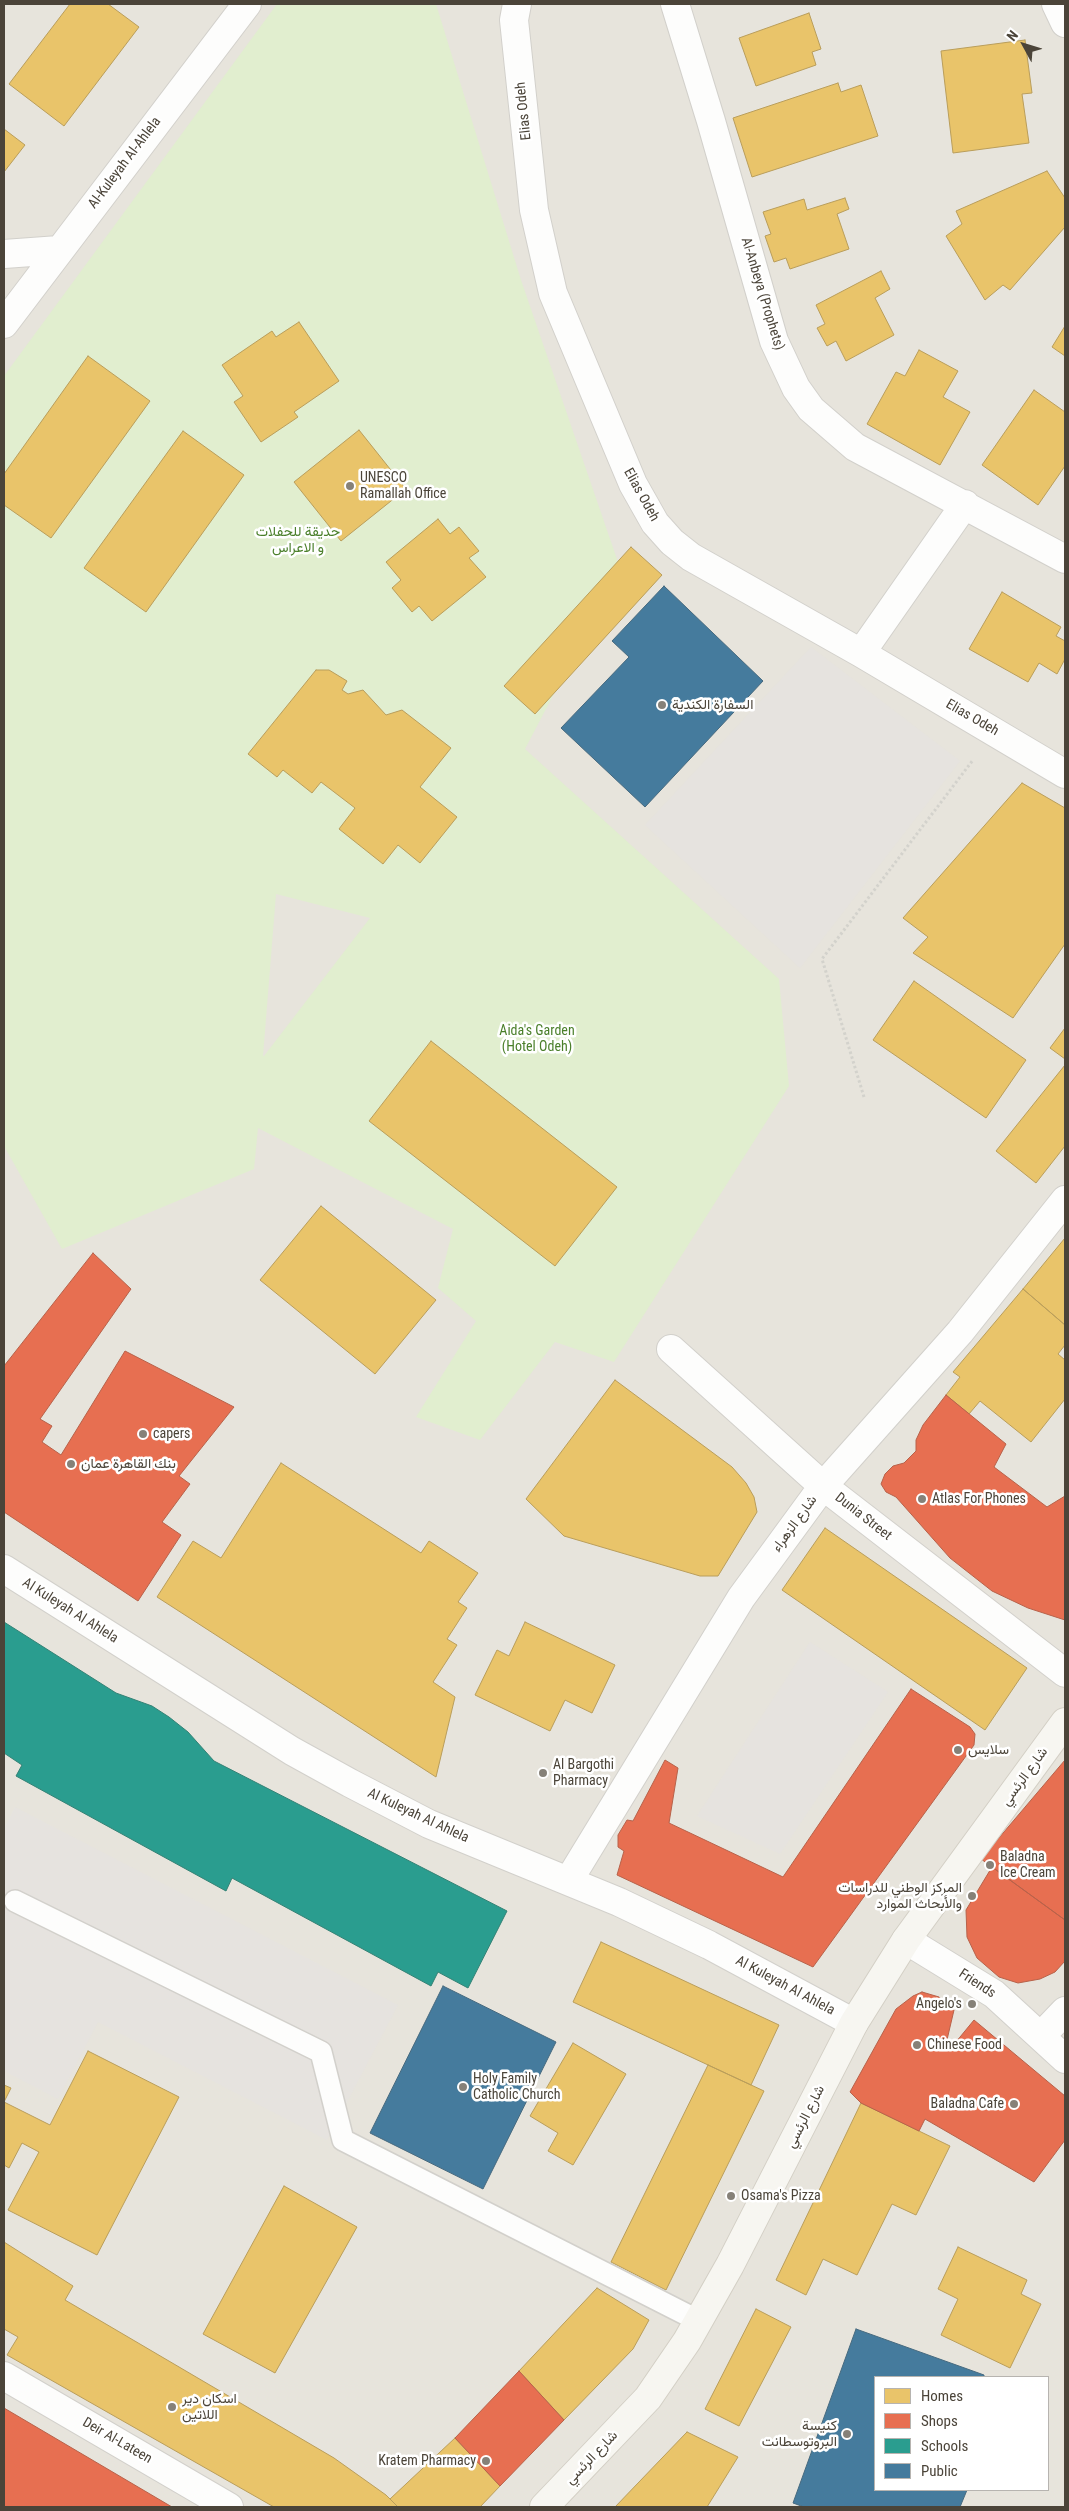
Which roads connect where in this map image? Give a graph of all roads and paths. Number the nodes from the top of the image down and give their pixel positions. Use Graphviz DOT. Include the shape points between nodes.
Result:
graph roads {
  1 [pos="247,4"];
  2 [pos="517,4"];
  3 [pos="675,4"];
  4 [pos="1056,4"];
  5 [pos="1065,23"];
  6 [pos="59,250"];
  7 [pos="4,254"];
  8 [pos="4,324"];
  9 [pos="965,504"];
  10 [pos="1065,559"];
  11 [pos="861,653"];
  12 [pos="994,731"];
  13 [pos="1065,774"];
  14 [pos="864,1097"];
  15 [pos="1065,1200"];
  16 [pos="671,1349"];
  17 [pos="823,1486"];
  18 [pos="4,1569"];
  19 [pos="1065,1673"];
  20 [pos="1065,1722"];
  21 [pos="569,1880"];
  22 [pos="15,1901"];
  23 [pos="906,1940"];
  24 [pos="1065,2012"];
  25 [pos="854,2023"];
  26 [pos="1042,2035"];
  27 [pos="1065,2059"];
  28 [pos="699,2321"];
  29 [pos="4,2376"];
  30 [pos="229,2507"];
  31 [pos="544,2507"];
  1 -- 6 [label="street, Al-Kuleyah Al-Ahlela"];
  2 -- 11 [label="street, Elias Odeh" via="514,20 534,210 553,292 633,484 655,522 690,557"];
  3 -- 9 [label="street, Al-Anbeya (Prophets)" via="774,341 796,388 811,409 855,447"];
  4 -- 5 [label="street"];
  6 -- 7 [label="street"];
  6 -- 8 [label="street, Al-Kuleyah Al-Ahlela"];
  9 -- 10 [label="street, Al-Anbeya (Prophets)"];
  9 -- 11 [label="street"];
  11 -- 12 [label="street, Elias Odeh"];
  12 -- 13 [label="street, Elias Odeh"];
  12 -- 14 [label="path" via="822,959"];
  15 -- 17 [label="street, شارع الزهراء" via="960,1332"];
  16 -- 17 [label="street, Dunia Street"];
  17 -- 19 [label="street, Dunia Street"];
  17 -- 21 [label="street, شارع الزهراء" via="741,1598"];
  18 -- 21 [label="street, Al Kuleyah Al Ahlela" via="292,1751 342,1779 429,1824"];
  20 -- 23 [label="main road, شارع الرئسي"];
  21 -- 25 [label="street, Al Kuleyah Al Ahlela" via="709,1944"];
  22 -- 28 [label="lane" via="321,2052 343,2140"];
  23 -- 25 [label="main road, شارع الرئسي"];
  23 -- 26 [label="street, Friends" via="994,1994"];
  24 -- 26 [label="street"];
  25 -- 28 [label="main road, شارع الرئسي"];
  26 -- 27 [label="street, Friends"];
  28 -- 31 [label="main road, شارع الرئسي" via="648,2398"];
  29 -- 30 [label="street, Deir Al-Lateen"];
}
